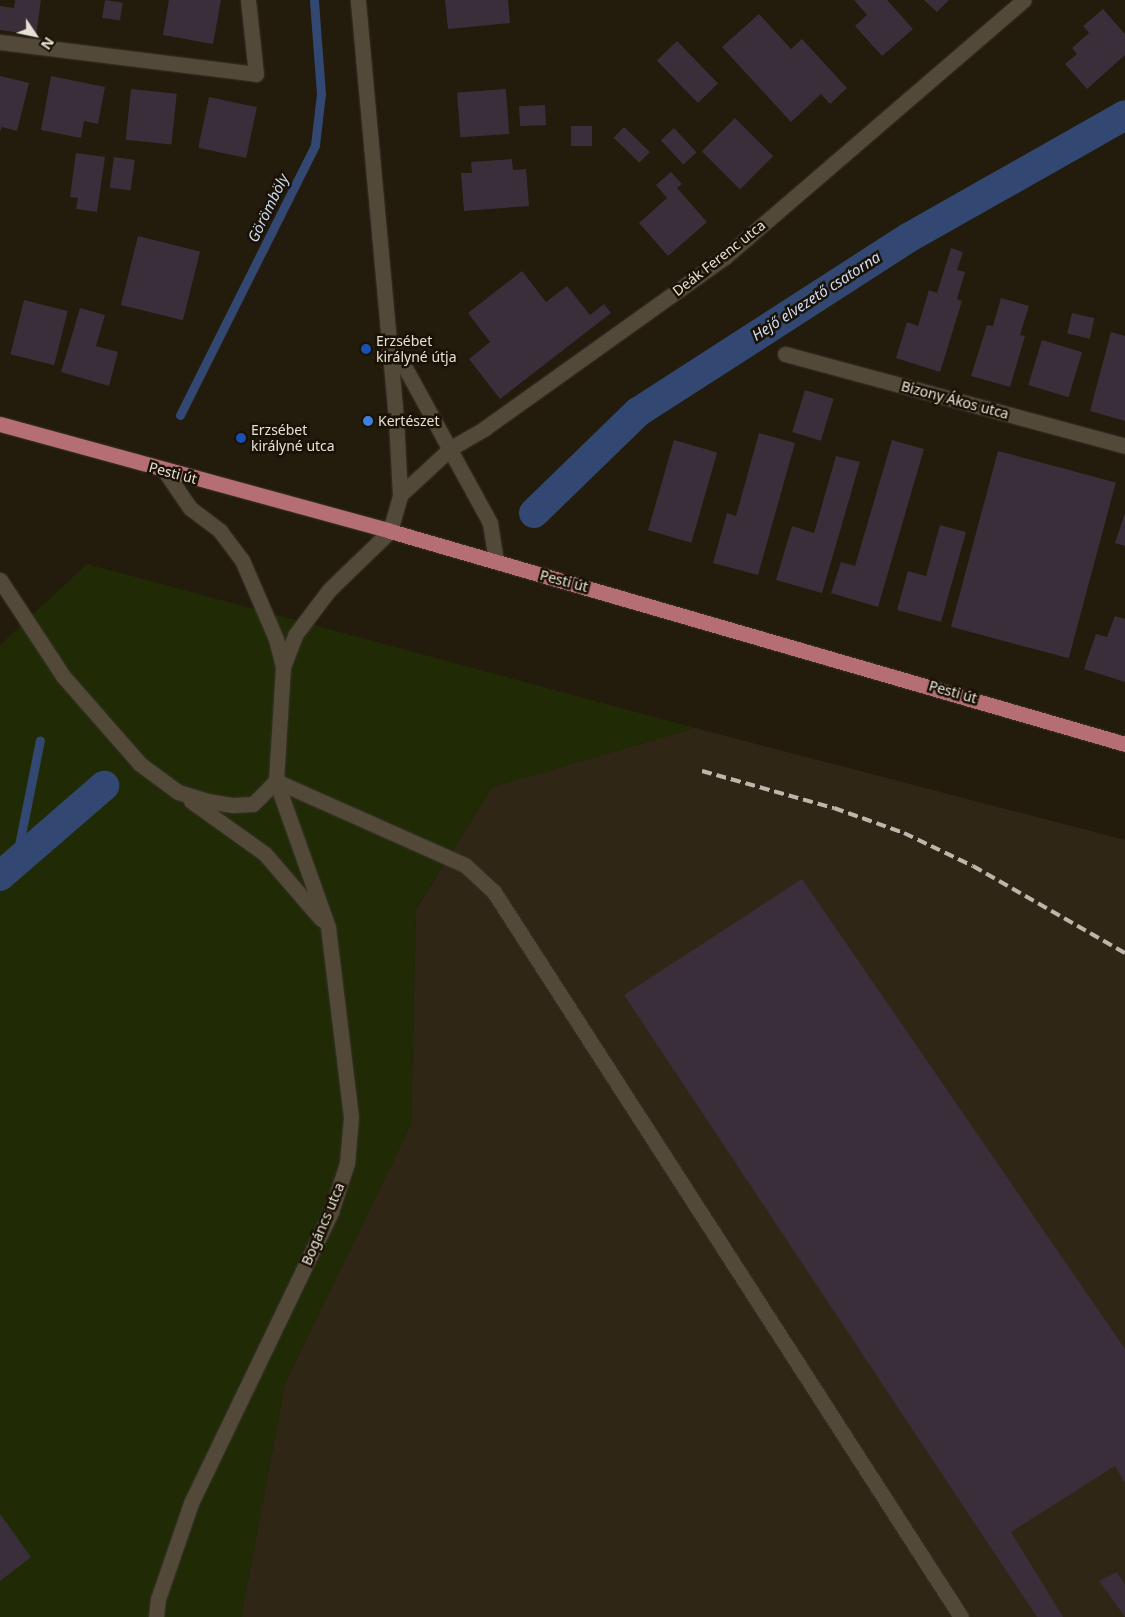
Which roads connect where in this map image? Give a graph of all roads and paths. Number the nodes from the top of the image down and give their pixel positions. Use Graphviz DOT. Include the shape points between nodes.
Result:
graph roads {
  1 [pos="248,0"];
  2 [pos="358,0"];
  3 [pos="1024,0"];
  4 [pos="0,42"];
  5 [pos="389,338"];
  6 [pos="785,354"];
  7 [pos="0,424"];
  8 [pos="1125,446"];
  9 [pos="451,448"];
  10 [pos="164,470"];
  11 [pos="400,495"];
  12 [pos="390,530"];
  13 [pos="496,562"];
  14 [pos="0,580"];
  15 [pos="283,667"];
  16 [pos="1125,744"];
  17 [pos="276,781"];
  18 [pos="178,792"];
  19 [pos="328,927"];
  20 [pos="156,1617"];
  21 [pos="961,1617"];
  1 -- 4 [label="street" via="256,74"];
  2 -- 5 [label="street"];
  3 -- 9 [label="street, Deák Ferenc utca" via="725,257 486,428"];
  5 -- 9 [label="street"];
  5 -- 11 [label="street"];
  6 -- 8 [label="street, Bizony Ákos utca"];
  7 -- 10 [label="main road, Pesti út"];
  9 -- 11 [label="street, Deák Ferenc utca"];
  9 -- 13 [label="street" via="490,523"];
  10 -- 12 [label="main road, Pesti út"];
  10 -- 15 [label="street" via="190,508 210,521 232,543 276,639"];
  11 -- 12 [label="street"];
  12 -- 13 [label="main road, Pesti út"];
  12 -- 15 [label="street" via="347,570 308,614 295,635"];
  13 -- 16 [label="main road, Pesti út"];
  14 -- 18 [label="street" via="63,676 140,764"];
  15 -- 17 [label="street"];
  17 -- 18 [label="street" via="253,804 233,806 207,802"];
  17 -- 19 [label="street, Bogáncs utca"];
  17 -- 21 [label="street" via="465,865 494,892"];
  18 -- 19 [label="street" via="266,854"];
  19 -- 20 [label="street, Bogáncs utca" via="351,1116 347,1164 331,1212 191,1503 158,1599"];
}
